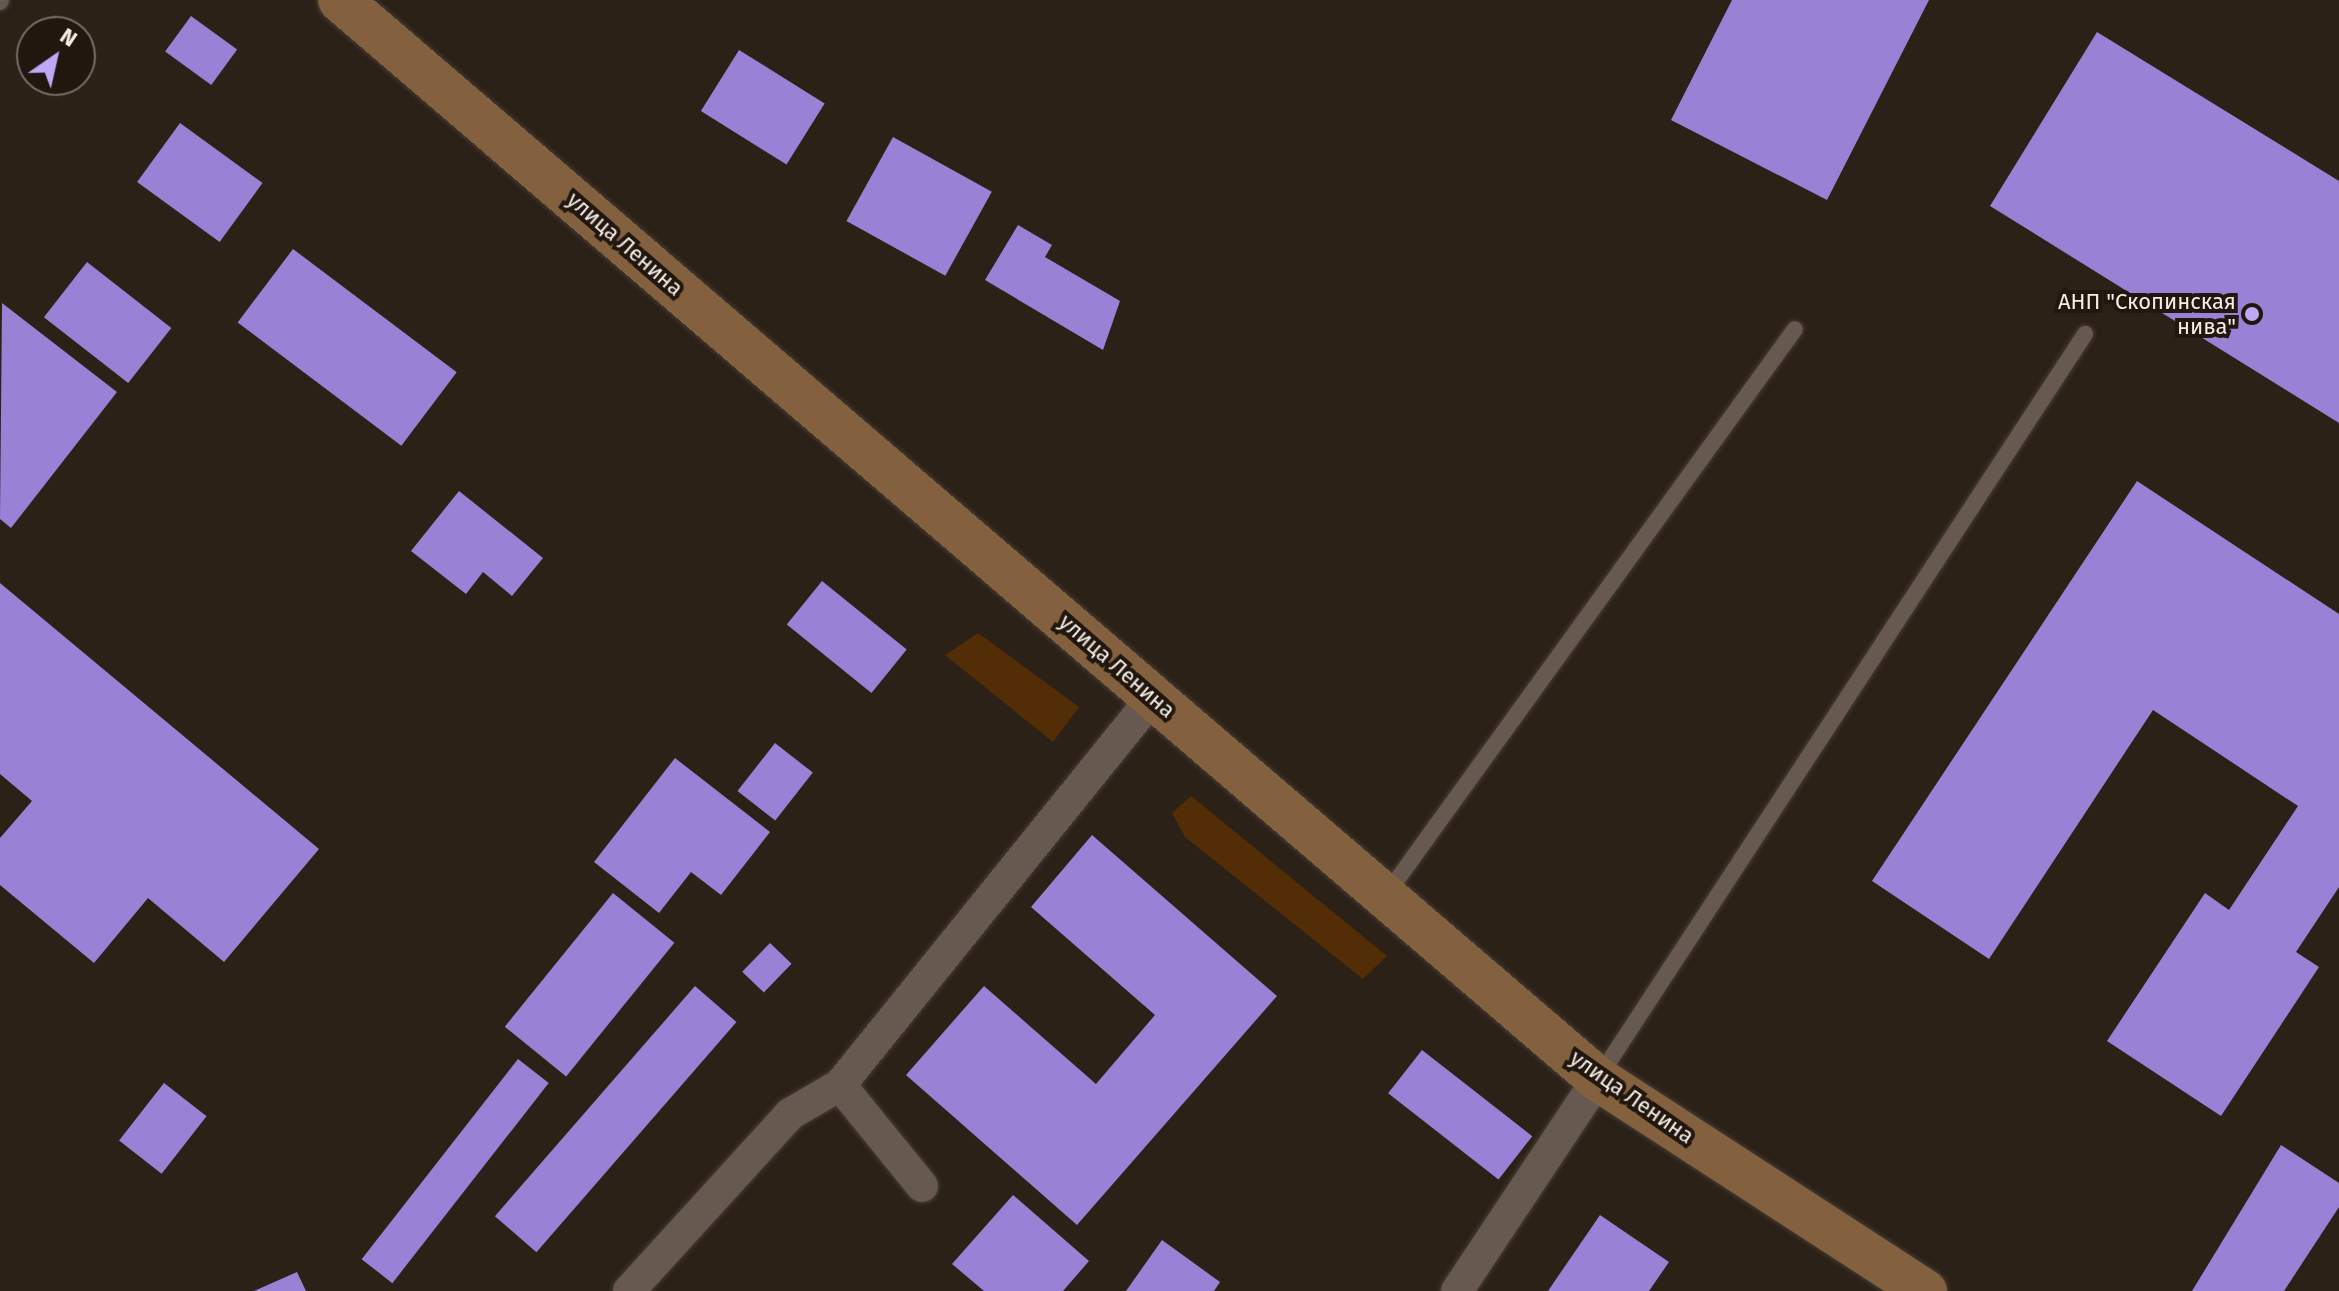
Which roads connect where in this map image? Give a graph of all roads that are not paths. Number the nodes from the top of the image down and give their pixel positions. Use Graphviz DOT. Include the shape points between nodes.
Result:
graph roads {
  1 [pos="340,0"];
  2 [pos="1795,329"];
  3 [pos="2085,334"];
  4 [pos="1153,697"];
  5 [pos="1385,896"];
  6 [pos="1598,1079"];
  7 [pos="840,1085"];
  8 [pos="922,1186"];
  9 [pos="629,1291"];
  10 [pos="1457,1291"];
  11 [pos="1925,1291"];
  1 -- 4 [label="street, улица Ленина"];
  2 -- 5 [label="lane"];
  3 -- 6 [label="lane"];
  4 -- 5 [label="street, улица Ленина"];
  4 -- 7 [label="street"];
  5 -- 6 [label="street, улица Ленина"];
  6 -- 10 [label="street"];
  6 -- 11 [label="street, улица Ленина"];
  7 -- 8 [label="street"];
  7 -- 9 [label="street" via="790,1114"];
}
